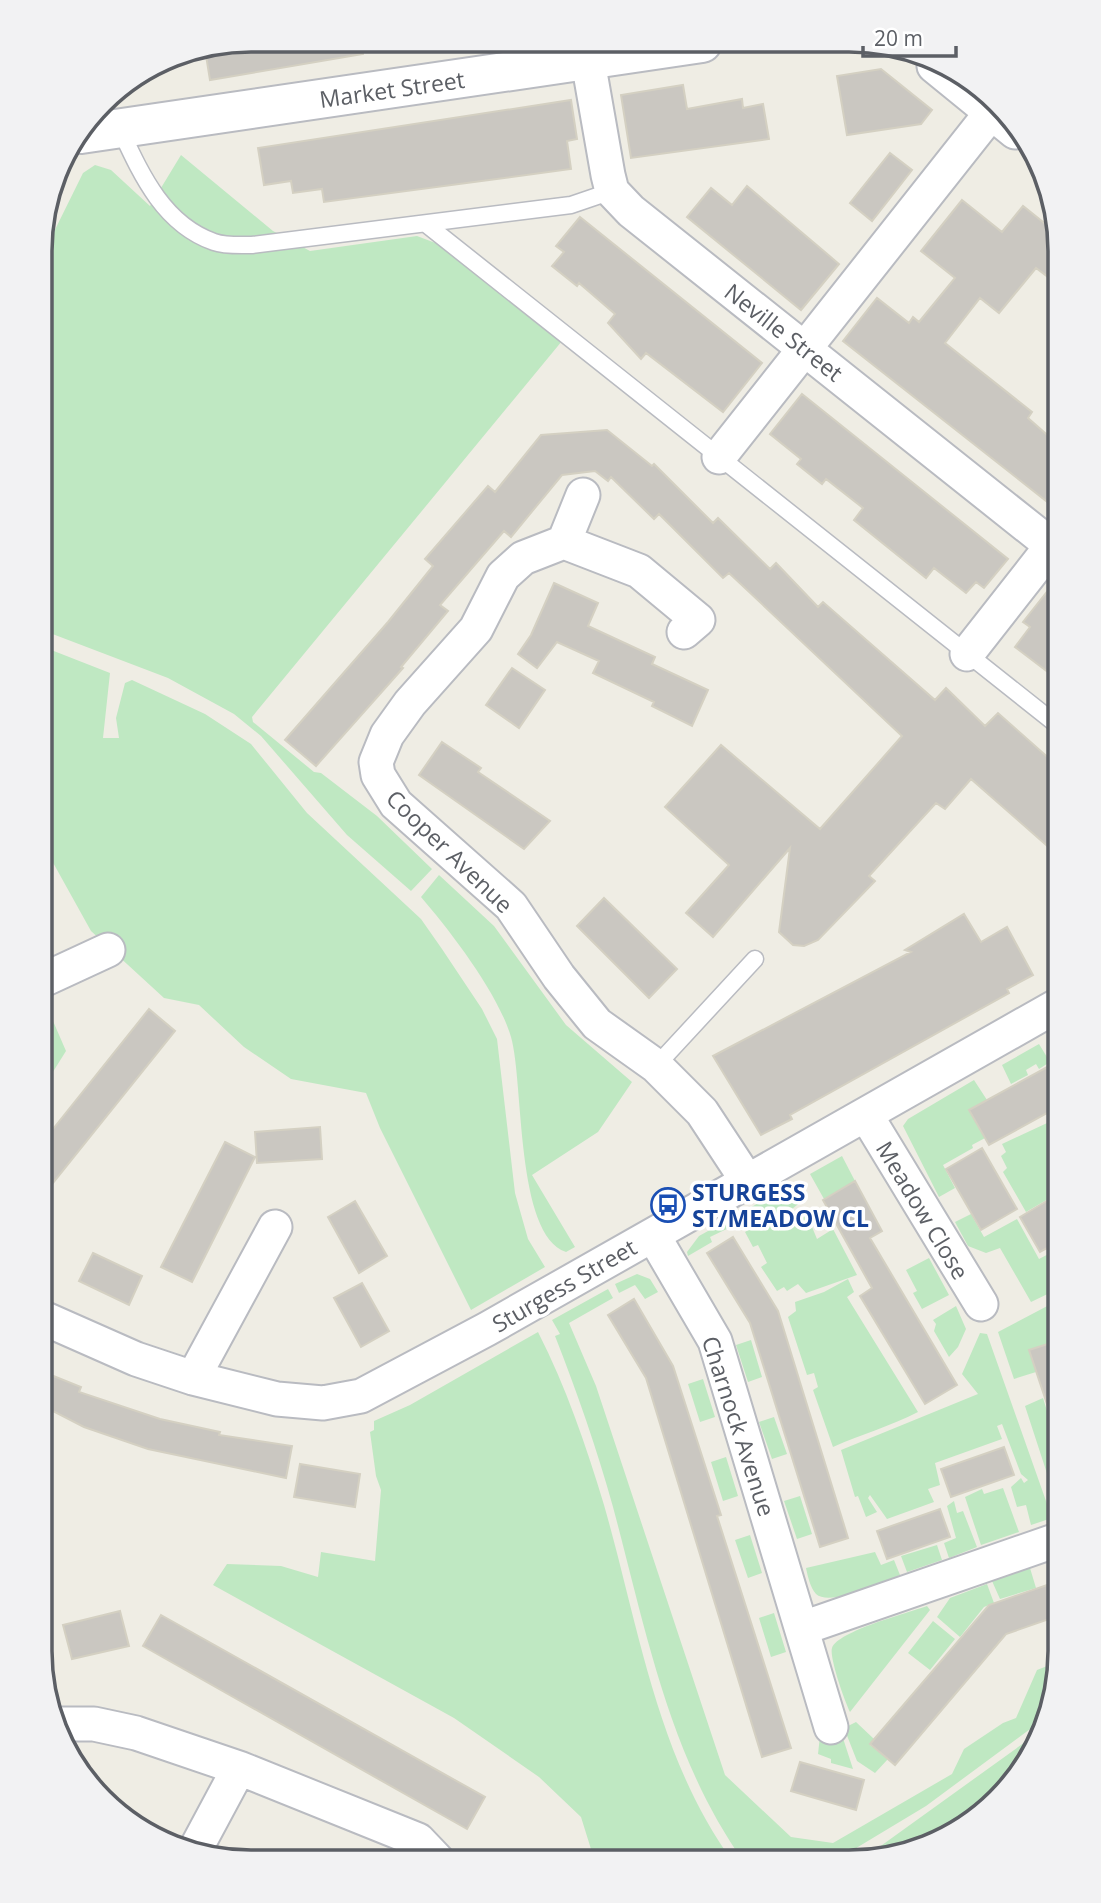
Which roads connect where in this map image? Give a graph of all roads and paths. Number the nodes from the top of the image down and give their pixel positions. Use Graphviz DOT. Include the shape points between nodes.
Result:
graph roads {
  1 [pos="645,52"];
  2 [pos="588,61"];
  3 [pos="955,83"];
  4 [pos="995,116"];
  5 [pos="1004,127"];
  6 [pos="120,129"];
  7 [pos="92,132"];
  8 [pos="612,191"];
  9 [pos="426,224"];
  10 [pos="807,349"];
  11 [pos="719,457"];
  12 [pos="583,495"];
  13 [pos="1048,536"];
  14 [pos="564,542"];
  15 [pos="1048,556"];
  16 [pos="702,627"];
  17 [pos="967,654"];
  18 [pos="1048,718"];
  19 [pos="108,950"];
  20 [pos="755,958"];
  21 [pos="52,976"];
  22 [pos="1048,1011"];
  23 [pos="656,1066"];
  24 [pos="866,1115"];
  25 [pos="748,1182"];
  26 [pos="275,1227"];
  27 [pos="653,1235"];
  28 [pos="981,1304"];
  29 [pos="52,1322"];
  30 [pos="193,1378"];
  31 [pos="1048,1543"];
  32 [pos="803,1628"];
  33 [pos="67,1725"];
  34 [pos="831,1727"];
  35 [pos="239,1768"];
  36 [pos="199,1844"];
  37 [pos="428,1850"];
  1 -- 2 [label="street, Market Street"];
  2 -- 6 [label="street, Market Street"];
  2 -- 8 [label="street"];
  3 -- 4 [label="street"];
  5 -- 10 [label="street" via="895,234"];
  6 -- 7 [label="street, Market Street"];
  6 -- 9 [label="lane" via="164,210 215,243 252,245"];
  8 -- 9 [label="lane" via="571,205"];
  8 -- 10 [label="street, Neville Street" via="631,211"];
  9 -- 11 [label="lane"];
  10 -- 11 [label="street"];
  10 -- 13 [label="street, Neville Street"];
  11 -- 17 [label="lane"];
  12 -- 14 [label="street"];
  14 -- 16 [label="street" via="639,570"];
  14 -- 23 [label="street, Cooper Avenue" via="523,558 503,576 476,629 387,735 376,762 378,775 396,804 511,906 597,1024"];
  15 -- 17 [label="street"];
  17 -- 18 [label="lane"];
  19 -- 21 [label="street"];
  20 -- 23 [label="lane"];
  22 -- 24 [label="street, Sturgess Street"];
  23 -- 25 [label="street, Cooper Avenue" via="702,1112"];
  24 -- 25 [label="street, Sturgess Street"];
  24 -- 28 [label="street, Meadow Close"];
  25 -- 27 [label="street, Sturgess Street"];
  26 -- 30 [label="street"];
  27 -- 30 [label="street, Sturgess Street" via="361,1396 323,1403 277,1399"];
  27 -- 32 [label="street, Charnock Avenue" via="715,1341"];
  29 -- 30 [label="street, Sturgess Street"];
  31 -- 32 [label="street"];
  32 -- 34 [label="street, Charnock Avenue"];
  33 -- 35 [label="street" via="114,1728"];
  35 -- 36 [label="street"];
  35 -- 37 [label="street" via="418,1840"];
}
